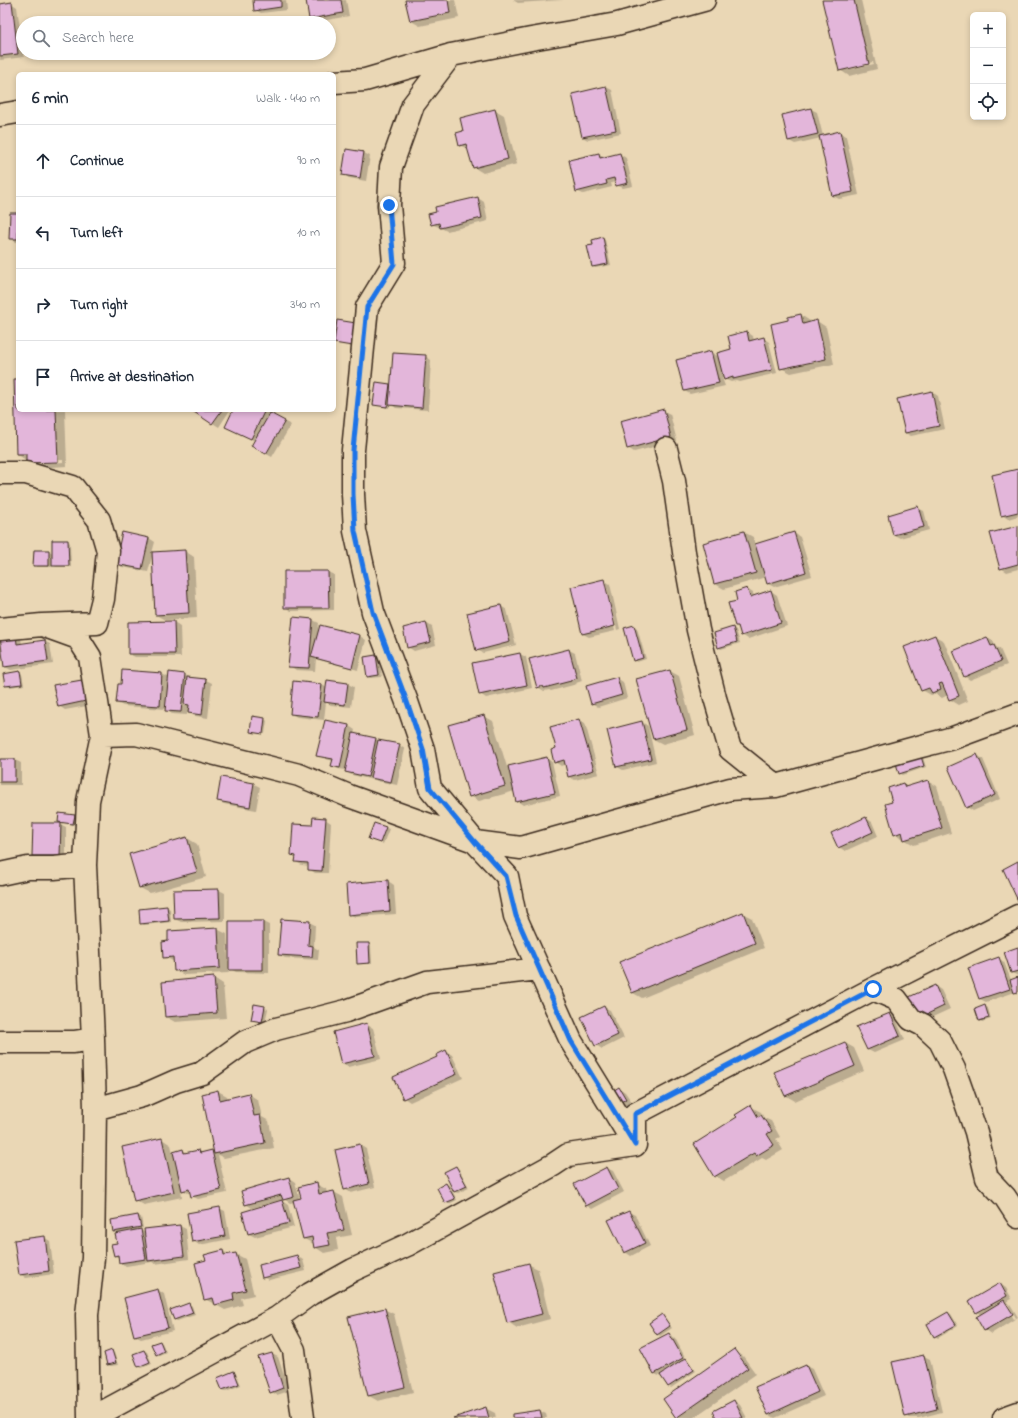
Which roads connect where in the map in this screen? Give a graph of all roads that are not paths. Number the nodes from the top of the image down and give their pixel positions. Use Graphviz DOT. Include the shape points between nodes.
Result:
graph roads {
  1 [pos="704,0"];
  2 [pos="452,55"];
  3 [pos="336,82"];
  4 [pos="16,112"];
  5 [pos="0,115"];
  6 [pos="666,449"];
  7 [pos="0,473"];
  8 [pos="42,625"];
  9 [pos="0,630"];
  10 [pos="1018,714"];
  11 [pos="102,735"];
  12 [pos="776,786"];
  13 [pos="475,842"];
  14 [pos="85,865"];
  15 [pos="0,874"];
  16 [pos="1018,916"];
  17 [pos="539,969"];
  18 [pos="873,989"];
  19 [pos="93,1039"];
  20 [pos="0,1042"];
  21 [pos="95,1109"];
  22 [pos="635,1145"];
  23 [pos="1018,1217"];
  24 [pos="276,1318"];
  25 [pos="1018,1413"];
  26 [pos="91,1418"];
  27 [pos="303,1418"];
  28 [pos="1004,1418"];
  1 -- 2 [label="street" via="617,24"];
  2 -- 3 [label="street" via="365,80"];
  2 -- 13 [label="street" via="413,106 391,167 389,205 394,264 367,307 353,450 353,494 355,531 373,612 423,749 430,788"];
  4 -- 5 [label="street"];
  6 -- 12 [label="street" via="674,481 698,630 730,749"];
  7 -- 8 [label="street" via="26,473 73,487 99,520 108,551 103,599 97,623"];
  8 -- 9 [label="street"];
  8 -- 11 [label="street" via="78,638 90,657"];
  10 -- 12 [label="street" via="953,738"];
  11 -- 13 [label="street" via="136,734 298,775"];
  11 -- 14 [label="street" via="88,801"];
  12 -- 13 [label="street" via="730,789 521,848"];
  13 -- 17 [label="street" via="506,876 516,916"];
  14 -- 15 [label="street" via="28,868"];
  14 -- 19 [label="street"];
  16 -- 18 [label="street"];
  17 -- 21 [label="street" via="427,982 346,1011 276,1029 245,1042 202,1073 142,1096"];
  17 -- 22 [label="street" via="571,1041"];
  18 -- 22 [label="street" via="635,1114"];
  18 -- 23 [label="street" via="896,999 911,1019 923,1025 940,1041 964,1096 988,1178"];
  19 -- 20 [label="street" via="74,1042"];
  19 -- 21 [label="street"];
  21 -- 26 [label="street" via="93,1258 87,1315"];
  22 -- 24 [label="street" via="568,1155 408,1245 316,1290"];
  24 -- 26 [label="street"];
  24 -- 27 [label="street" via="294,1350"];
  25 -- 28 [label="street"];
}
